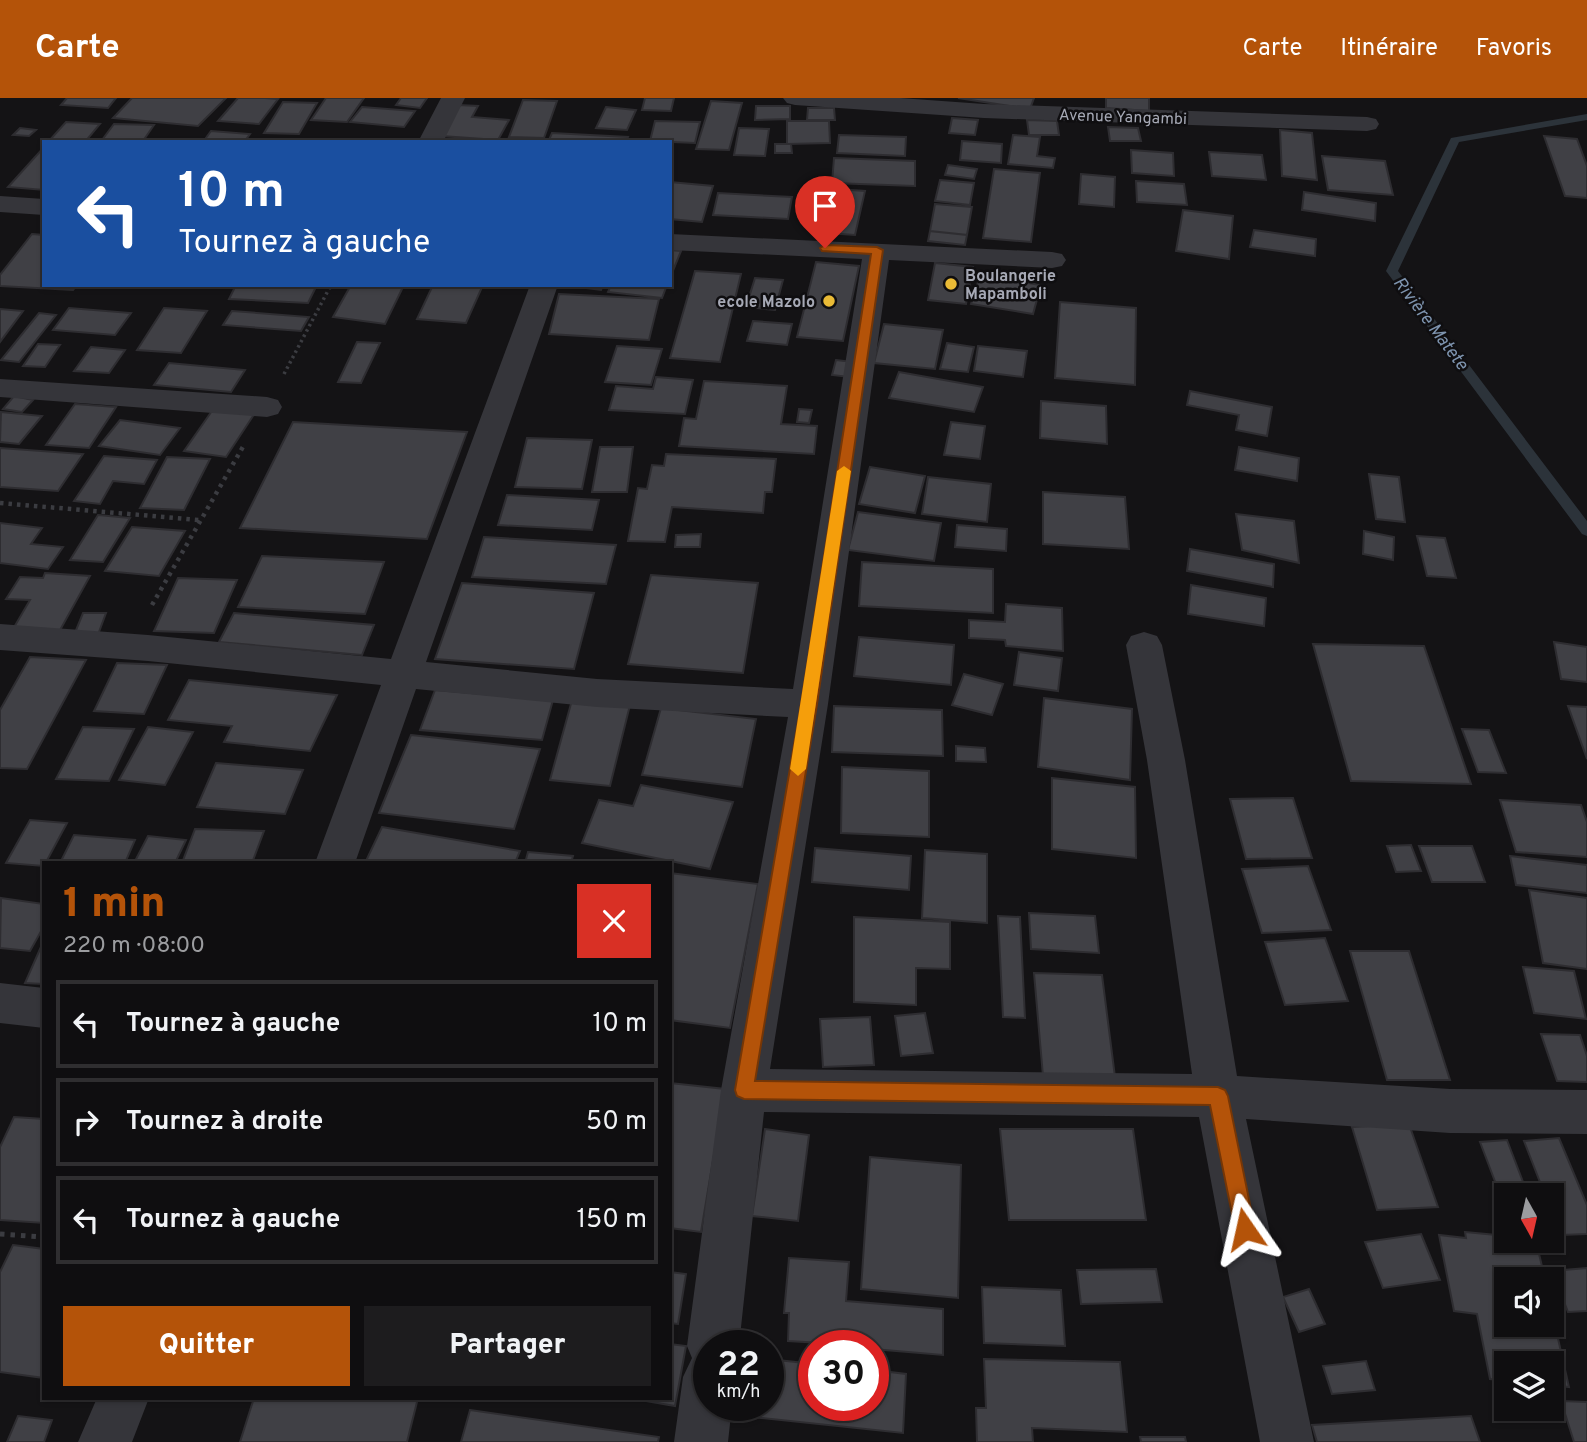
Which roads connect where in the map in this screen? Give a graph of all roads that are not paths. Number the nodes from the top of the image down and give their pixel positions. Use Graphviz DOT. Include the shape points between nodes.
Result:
graph roads {
  1 [pos="453,98"];
  2 [pos="795,98"];
  3 [pos="1090,106"];
  4 [pos="1367,124"];
  5 [pos="431,140"];
  6 [pos="0,204"];
  7 [pos="42,207"];
  8 [pos="672,242"];
  9 [pos="877,250"];
  10 [pos="1052,260"];
  11 [pos="543,287"];
  12 [pos="0,388"];
  13 [pos="267,407"];
  14 [pos="0,637"];
  15 [pos="1144,645"];
  16 [pos="404,673"];
  17 [pos="809,704"];
  18 [pos="336,861"];
  19 [pos="0,1003"];
  20 [pos="42,1008"];
  21 [pos="744,1090"];
  22 [pos="1218,1096"];
  23 [pos="1587,1112"];
  24 [pos="715,1330"];
  25 [pos="122,1400"];
  26 [pos="704,1421"];
  27 [pos="105,1442"];
  28 [pos="701,1442"];
  29 [pos="1287,1442"];
  1 -- 5 [label="street"];
  2 -- 3 [label="street, Avenue Yangambi" via="984,111"];
  3 -- 4 [label="street, Avenue Yangambi"];
  6 -- 7 [label="street"];
  8 -- 9 [label="street"];
  9 -- 10 [label="street"];
  9 -- 17 [label="street"];
  11 -- 16 [label="street"];
  12 -- 13 [label="street"];
  14 -- 16 [label="street"];
  15 -- 22 [label="street" via="1167,760"];
  16 -- 17 [label="street" via="597,693"];
  16 -- 18 [label="street"];
  17 -- 21 [label="street"];
  19 -- 20 [label="street"];
  21 -- 22 [label="street"];
  21 -- 24 [label="street"];
  22 -- 23 [label="street" via="1450,1111"];
  22 -- 29 [label="street"];
  25 -- 27 [label="street"];
  26 -- 28 [label="street"];
}
